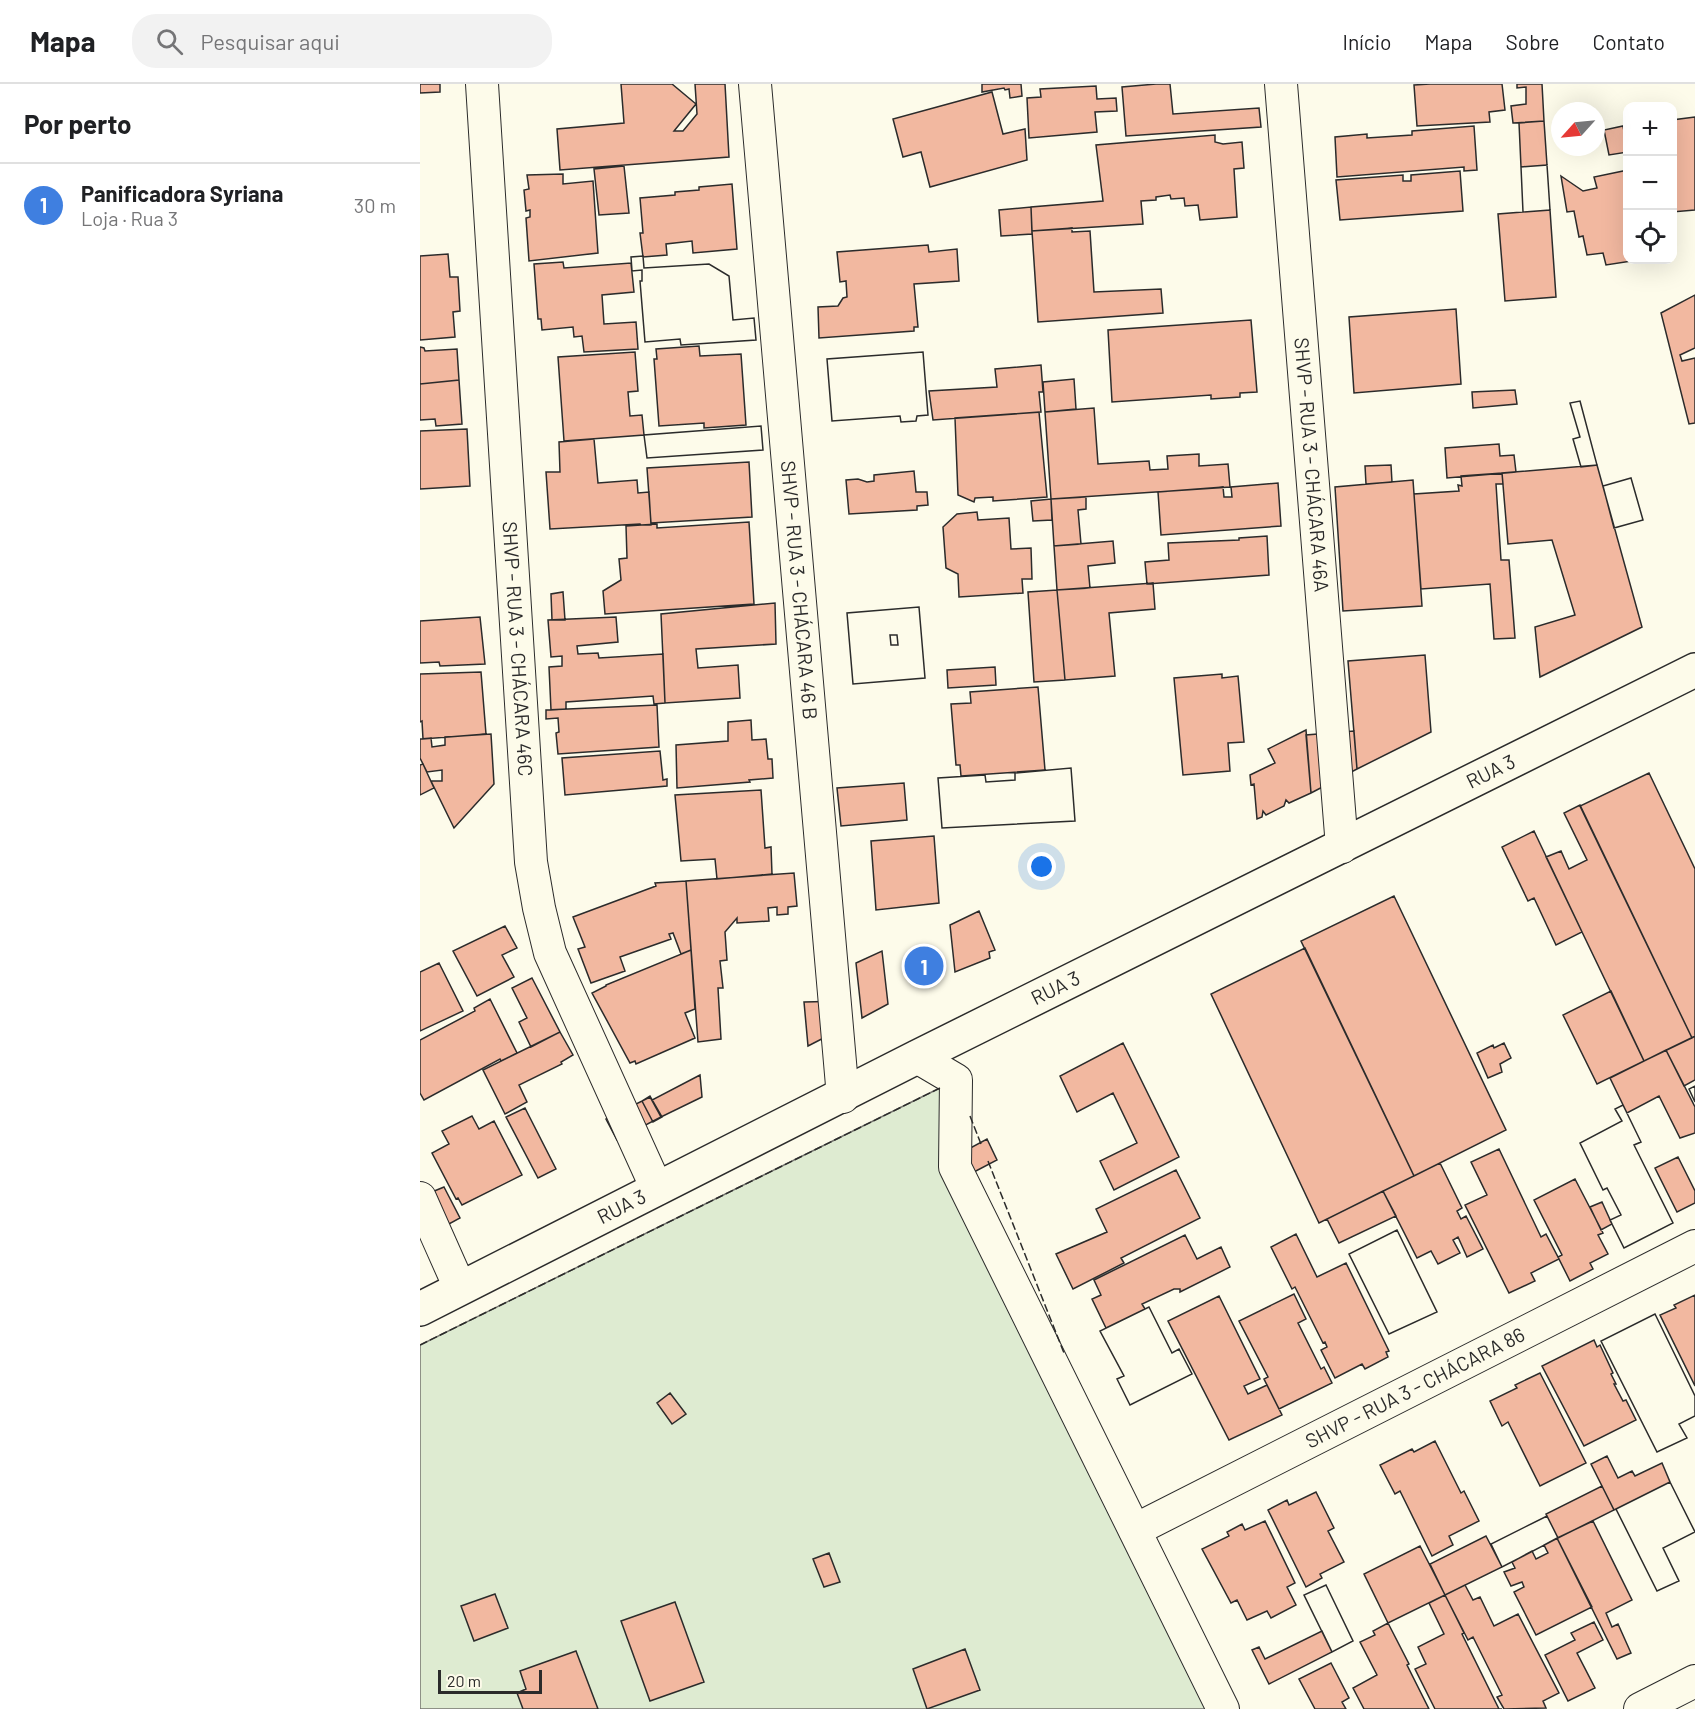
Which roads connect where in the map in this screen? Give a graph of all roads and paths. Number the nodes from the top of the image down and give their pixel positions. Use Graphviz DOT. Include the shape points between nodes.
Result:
graph roads {
  1 [pos="482,84"];
  2 [pos="755,84"];
  3 [pos="1281,84"];
  4 [pos="1695,670"];
  5 [pos="1342,847"];
  6 [pos="917,1057"];
  7 [pos="843,1096"];
  8 [pos="657,1189"];
  9 [pos="420,1198"];
  10 [pos="1695,1246"];
  11 [pos="460,1288"];
  12 [pos="420,1309"];
  13 [pos="1135,1530"];
  14 [pos="1695,1681"];
  15 [pos="1223,1709"];
  16 [pos="1640,1709"];
  1 -- 8 [label="street, SHVP - RUA 3 - CHÁCARA 46C" via="531,862 549,953"];
  2 -- 7 [label="street, SHVP - RUA 3 - CHÁCARA 46 B"];
  3 -- 5 [label="street, SHVP - RUA 3 - CHÁCARA 46A"];
  4 -- 5 [label="main road, RUA 3"];
  5 -- 6 [label="main road, RUA 3"];
  6 -- 7 [label="main road, RUA 3"];
  6 -- 13 [label="street" via="956,1080 956,1167"];
  7 -- 8 [label="main road, RUA 3"];
  8 -- 11 [label="main road, RUA 3"];
  9 -- 11 [label="street"];
  10 -- 13 [label="street, SHVP - RUA 3 - CHÁCARA 86"];
  11 -- 12 [label="main road, RUA 3"];
  13 -- 15 [label="street"];
  14 -- 16 [label="street"];
}
